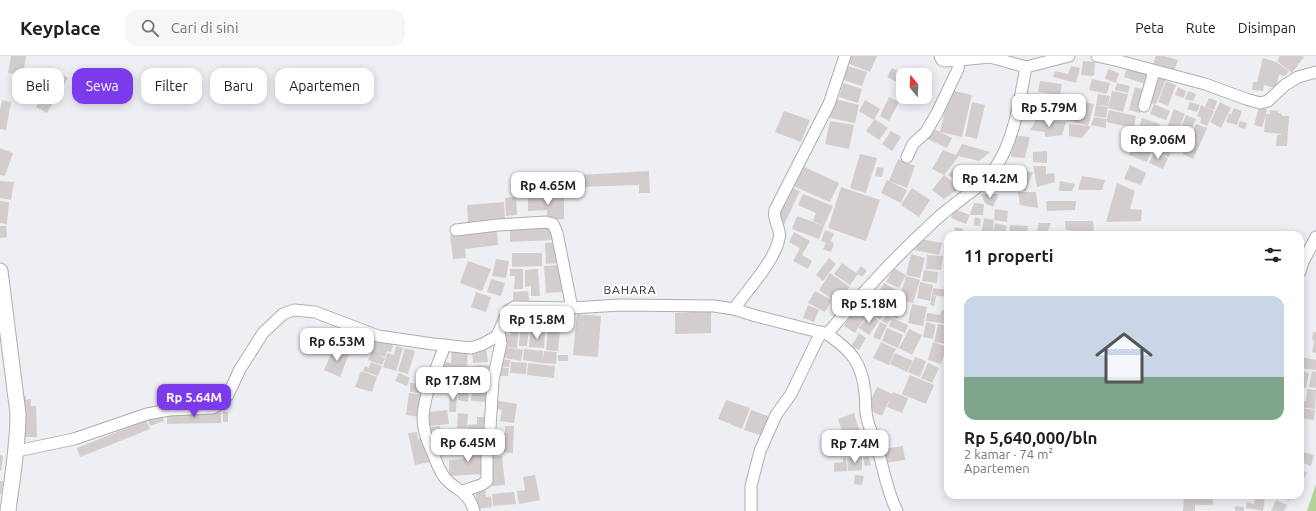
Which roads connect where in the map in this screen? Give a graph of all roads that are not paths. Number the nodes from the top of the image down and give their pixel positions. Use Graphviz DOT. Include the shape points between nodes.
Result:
graph roads {
  1 [pos="845,56"];
  2 [pos="940,56"];
  3 [pos="1069,56"];
  4 [pos="1097,56"];
  5 [pos="959,60"];
  6 [pos="1026,67"];
  7 [pos="1154,71"];
  8 [pos="1316,72"];
  9 [pos="1144,106"];
  10 [pos="907,157"];
  11 [pos="456,230"];
  12 [pos="1316,237"];
  13 [pos="1304,260"];
  14 [pos="0,271"];
  15 [pos="2,299"];
  16 [pos="572,308"];
  17 [pos="734,309"];
  18 [pos="499,332"];
  19 [pos="824,333"];
  20 [pos="445,345"];
  21 [pos="16,451"];
  22 [pos="463,491"];
  23 [pos="8,511"];
  24 [pos="474,511"];
  25 [pos="751,511"];
  26 [pos="897,511"];
  1 -- 17 [label="street" via="829,104 775,210 780,234 777,245 766,266"];
  2 -- 5 [label="street" via="944,61"];
  3 -- 6 [label="street"];
  4 -- 7 [label="street"];
  5 -- 6 [label="street" via="990,57"];
  5 -- 10 [label="street" via="958,69 937,113 926,132 915,141"];
  6 -- 19 [label="street" via="1016,117 996,168 930,225"];
  7 -- 8 [label="street" via="1205,84 1262,103 1268,101 1295,78"];
  7 -- 9 [label="street"];
  11 -- 16 [label="street" via="546,222 553,224"];
  12 -- 13 [label="street"];
  14 -- 15 [label="main road"];
  15 -- 21 [label="main road" via="18,414"];
  16 -- 17 [label="street" via="709,306"];
  16 -- 18 [label="street" via="511,308"];
  17 -- 19 [label="street"];
  18 -- 20 [label="street" via="497,336 471,348"];
  18 -- 22 [label="street" via="501,343 490,410 487,481"];
  19 -- 25 [label="street" via="791,394 774,418 760,451 751,486"];
  19 -- 26 [label="street" via="842,344 859,366 867,419"];
  20 -- 21 [label="street" via="378,336 315,312 294,310 283,314 263,333 240,369 228,395 222,403 213,408 147,414 74,439"];
  20 -- 22 [label="street" via="426,400 423,419 429,444 443,476"];
  21 -- 23 [label="main road"];
  22 -- 24 [label="street"];
}
